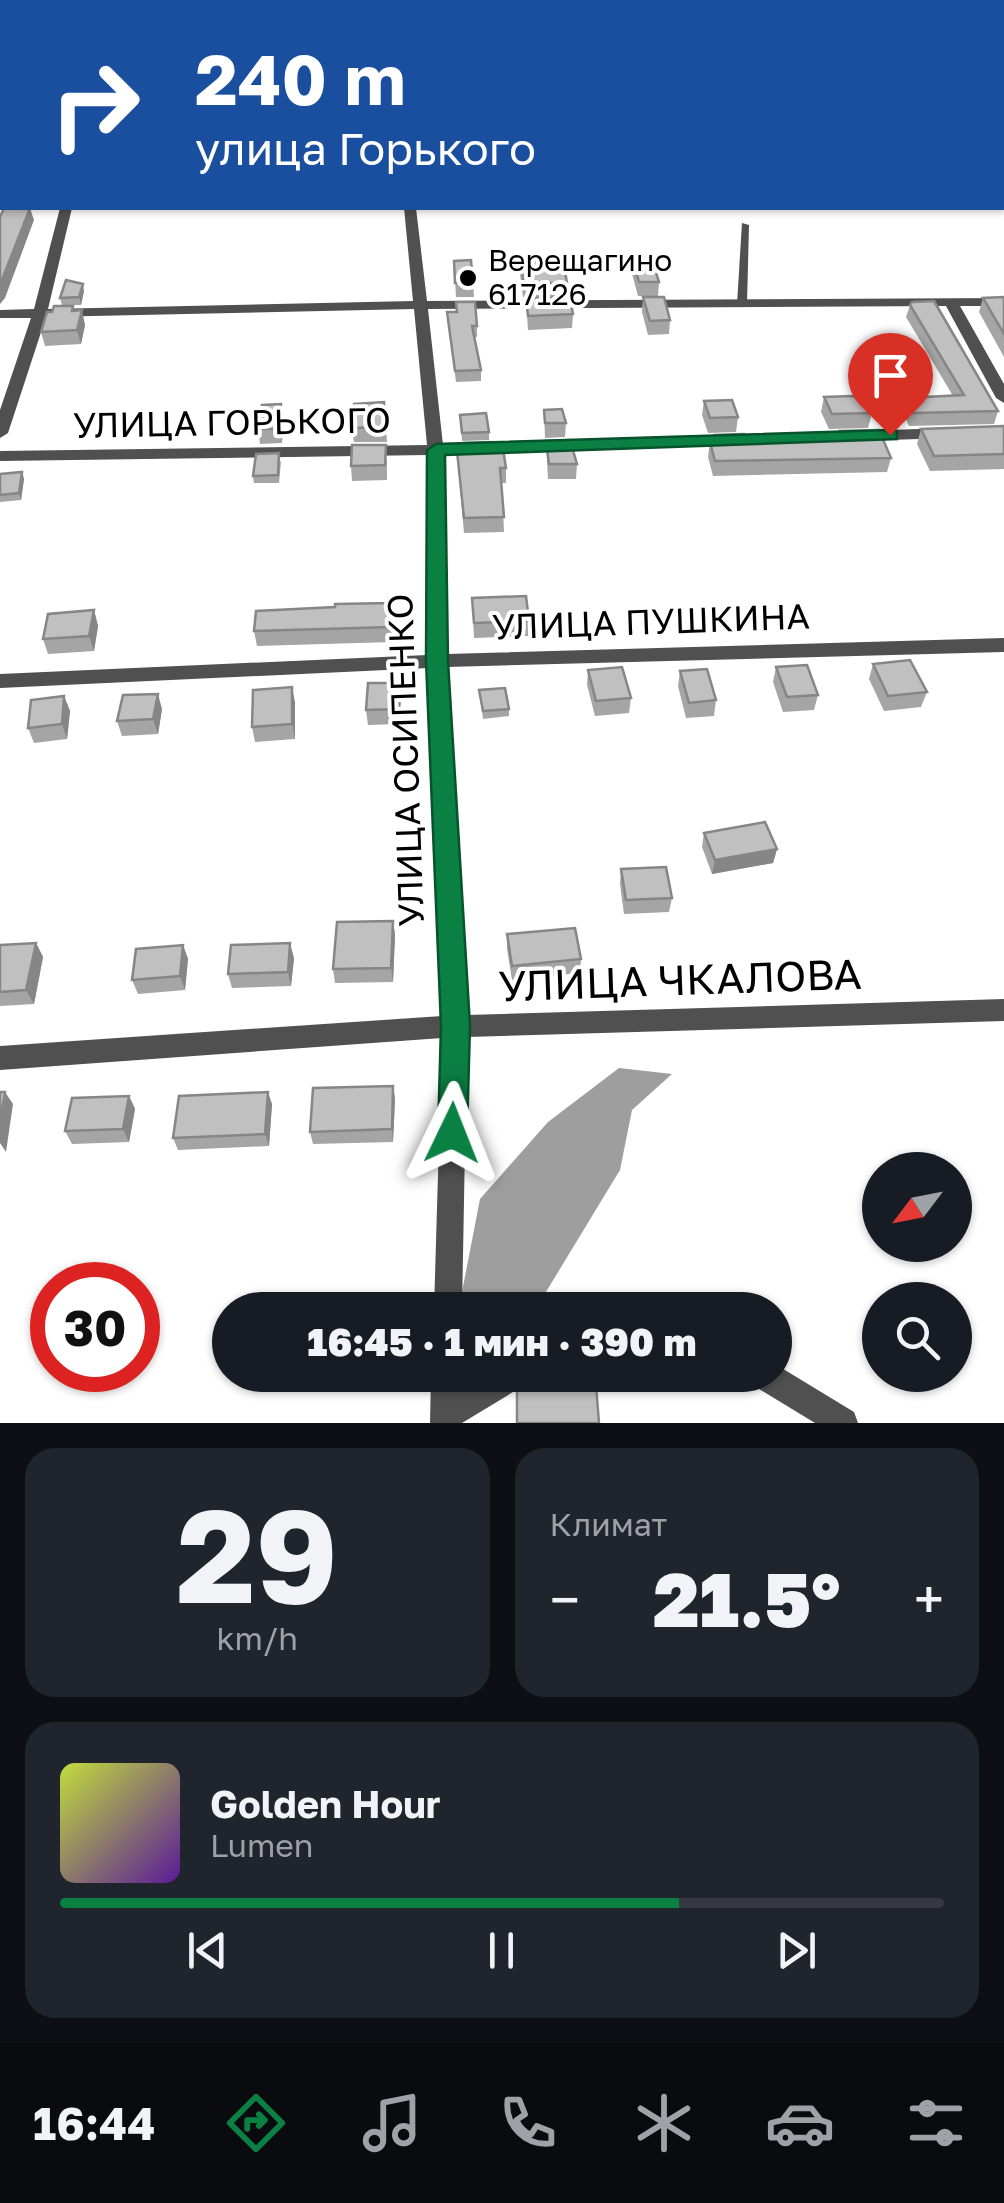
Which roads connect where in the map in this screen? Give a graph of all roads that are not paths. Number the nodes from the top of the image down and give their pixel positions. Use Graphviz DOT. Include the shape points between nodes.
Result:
graph roads {
  1 [pos="66,210"];
  2 [pos="410,210"];
  3 [pos="746,225"];
  4 [pos="1004,302"];
  5 [pos="950,303"];
  6 [pos="742,304"];
  7 [pos="422,305"];
  8 [pos="40,312"];
  9 [pos="0,314"];
  10 [pos="1004,398"];
  11 [pos="0,433"];
  12 [pos="965,433"];
  13 [pos="436,450"];
  14 [pos="0,456"];
  15 [pos="1004,644"];
  16 [pos="437,661"];
  17 [pos="0,681"];
  18 [pos="1004,1010"];
  19 [pos="456,1026"];
  20 [pos="0,1058"];
  21 [pos="449,1292"];
  22 [pos="446,1392"];
  23 [pos="487,1392"];
  24 [pos="792,1392"];
  25 [pos="445,1420"];
  26 [pos="843,1423"];
  1 -- 8 [label="street"];
  2 -- 7 [label="street, УЛИЦА ОСИПЕНКО"];
  3 -- 6 [label="lane"];
  4 -- 5 [label="street"];
  5 -- 6 [label="street"];
  5 -- 10 [label="street"];
  6 -- 7 [label="street"];
  7 -- 8 [label="street"];
  7 -- 13 [label="street, УЛИЦА ОСИПЕНКО"];
  8 -- 9 [label="street"];
  8 -- 11 [label="street"];
  12 -- 13 [label="street, УЛИЦА ГОРЬКОГО"];
  13 -- 14 [label="street, УЛИЦА ГОРЬКОГО"];
  13 -- 16 [label="street, УЛИЦА ОСИПЕНКО"];
  15 -- 16 [label="street, УЛИЦА ПУШКИНА"];
  16 -- 17 [label="street, УЛИЦА ПУШКИНА"];
  16 -- 19 [label="street, УЛИЦА ОСИПЕНКО"];
  18 -- 19 [label="street, УЛИЦА ЧКАЛОВА"];
  19 -- 20 [label="street, УЛИЦА ЧКАЛОВА"];
  19 -- 21 [label="street, УЛИЦА ОСИПЕНКО"];
  22 -- 25 [label="street"];
  23 -- 25 [label="street"];
  24 -- 26 [label="street"];
}
